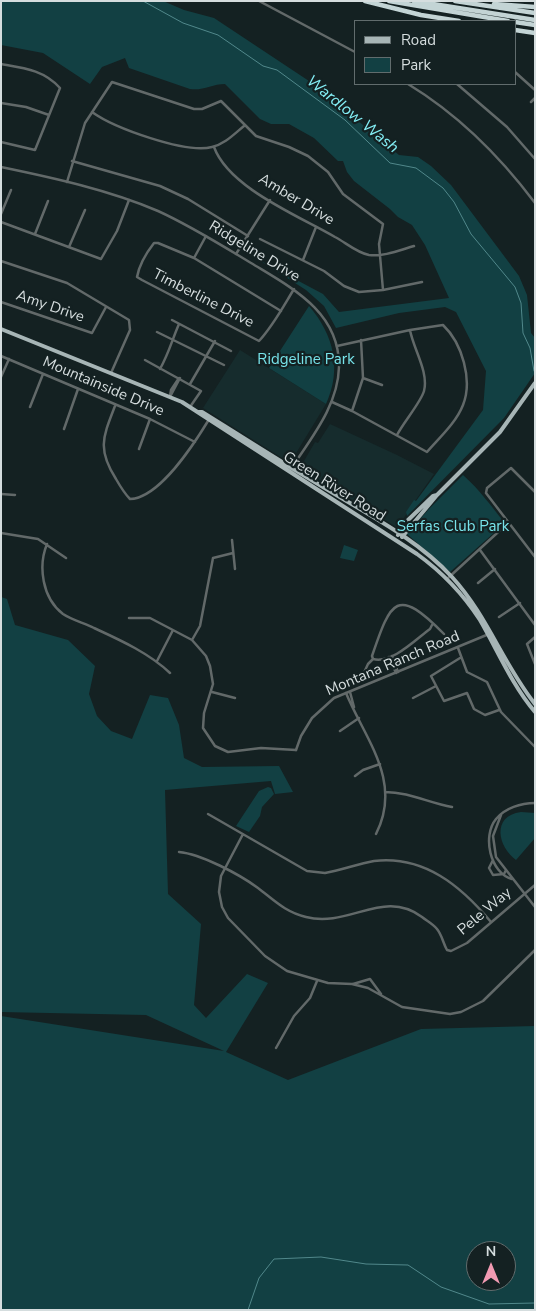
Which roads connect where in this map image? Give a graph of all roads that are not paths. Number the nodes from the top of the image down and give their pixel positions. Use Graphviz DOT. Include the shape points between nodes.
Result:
graph roads {
  1 [pos="259,1"];
  2 [pos="365,1"];
  3 [pos="389,1"];
  4 [pos="414,1"];
  5 [pos="457,2"];
  6 [pos="535,7"];
  7 [pos="535,13"];
  8 [pos="453,20"];
  9 [pos="502,20"];
  10 [pos="535,20"];
  11 [pos="516,22"];
  12 [pos="535,25"];
  13 [pos="516,30"];
  14 [pos="535,33"];
  15 [pos="354,51"];
  16 [pos="1,64"];
  17 [pos="516,73"];
  18 [pos="410,85"];
  19 [pos="458,85"];
  20 [pos="535,90"];
  21 [pos="535,98"];
  22 [pos="531,102"];
  23 [pos="1,103"];
  24 [pos="92,112"];
  25 [pos="49,115"];
  26 [pos="244,126"];
  27 [pos="1,142"];
  28 [pos="214,147"];
  29 [pos="535,159"];
  30 [pos="72,161"];
  31 [pos="1,168"];
  32 [pos="67,182"];
  33 [pos="11,190"];
  34 [pos="129,200"];
  35 [pos="270,200"];
  36 [pos="48,201"];
  37 [pos="535,203"];
  38 [pos="85,210"];
  39 [pos="1,214"];
  40 [pos="1,222"];
  41 [pos="316,228"];
  42 [pos="35,234"];
  43 [pos="206,236"];
  44 [pos="248,236"];
  45 [pos="260,239"];
  46 [pos="414,246"];
  47 [pos="69,247"];
  48 [pos="236,254"];
  49 [pos="379,255"];
  50 [pos="194,258"];
  51 [pos="303,260"];
  52 [pos="1,261"];
  53 [pos="422,282"];
  54 [pos="294,289"];
  55 [pos="383,290"];
  56 [pos="1,302"];
  57 [pos="106,308"];
  58 [pos="281,311"];
  59 [pos="172,320"];
  60 [pos="179,324"];
  61 [pos="1,329"];
  62 [pos="410,330"];
  63 [pos="157,332"];
  64 [pos="172,339"];
  65 [pos="361,340"];
  66 [pos="215,341"];
  67 [pos="337,346"];
  68 [pos="231,351"];
  69 [pos="1,356"];
  70 [pos="207,356"];
  71 [pos="8,359"];
  72 [pos="145,360"];
  73 [pos="224,365"];
  74 [pos="160,369"];
  75 [pos="111,373"];
  76 [pos="44,374"];
  77 [pos="1,377"];
  78 [pos="180,378"];
  79 [pos="363,378"];
  80 [pos="535,383"];
  81 [pos="190,384"];
  82 [pos="382,385"];
  83 [pos="78,389"];
  84 [pos="170,396"];
  85 [pos="332,402"];
  86 [pos="115,406"];
  87 [pos="30,407"];
  88 [pos="190,407"];
  89 [pos="352,411"];
  90 [pos="198,412"];
  91 [pos="150,419"];
  92 [pos="208,421"];
  93 [pos="216,421"];
  94 [pos="64,429"];
  95 [pos="397,435"];
  96 [pos="195,442"];
  97 [pos="253,444"];
  98 [pos="247,446"];
  99 [pos="139,449"];
  100 [pos="291,470"];
  101 [pos="535,492"];
  102 [pos="1,494"];
  103 [pos="15,495"];
  104 [pos="508,523"];
  105 [pos="1,533"];
  106 [pos="400,535"];
  107 [pos="232,540"];
  108 [pos="397,540"];
  109 [pos="47,544"];
  110 [pos="480,550"];
  111 [pos="233,553"];
  112 [pos="535,556"];
  113 [pos="66,558"];
  114 [pos="235,569"];
  115 [pos="495,569"];
  116 [pos="449,577"];
  117 [pos="478,583"];
  118 [pos="520,603"];
  119 [pos="499,617"];
  120 [pos="129,618"];
  121 [pos="432,625"];
  122 [pos="535,625"];
  123 [pos="173,630"];
  124 [pos="444,634"];
  125 [pos="490,634"];
  126 [pos="535,638"];
  127 [pos="192,640"];
  128 [pos="458,648"];
  129 [pos="391,656"];
  130 [pos="460,658"];
  131 [pos="373,659"];
  132 [pos="157,661"];
  133 [pos="535,664"];
  134 [pos="397,672"];
  135 [pos="170,673"];
  136 [pos="362,677"];
  137 [pos="436,686"];
  138 [pos="212,692"];
  139 [pos="348,692"];
  140 [pos="235,698"];
  141 [pos="413,698"];
  142 [pos="535,704"];
  143 [pos="499,710"];
  144 [pos="535,712"];
  145 [pos="359,718"];
  146 [pos="340,731"];
  147 [pos="535,748"];
  148 [pos="380,764"];
  149 [pos="355,776"];
  150 [pos="386,792"];
  151 [pos="535,803"];
  152 [pos="452,807"];
  153 [pos="208,814"];
  154 [pos="502,814"];
  155 [pos="243,834"];
  156 [pos="376,834"];
  157 [pos="178,852"];
  158 [pos="493,860"];
  159 [pos="224,869"];
  160 [pos="506,870"];
  161 [pos="504,874"];
  162 [pos="512,879"];
  163 [pos="535,885"];
  164 [pos="525,893"];
  165 [pos="535,907"];
  166 [pos="491,922"];
  167 [pos="535,950"];
  168 [pos="317,981"];
  169 [pos="352,984"];
  170 [pos="382,995"];
  171 [pos="276,1048"];
  1 -- 15 [label="street"];
  2 -- 8 [label="highway"];
  3 -- 9 [label="highway"];
  4 -- 10 [label="highway"];
  5 -- 6 [label="highway"];
  5 -- 7 [label="highway"];
  11 -- 12 [label="highway"];
  13 -- 14 [label="highway"];
  16 -- 25 [label="street" via="52,78 60,88"];
  17 -- 20 [label="street"];
  18 -- 37 [label="street" via="449,111 479,137"];
  19 -- 29 [label="street" via="507,127"];
  21 -- 22 [label="street"];
  23 -- 25 [label="street"];
  24 -- 26 [label="street" via="112,82 194,108 221,101"];
  24 -- 28 [label="street" via="107,122 178,146"];
  24 -- 30 [label="street" via="79,137"];
  25 -- 27 [label="street" via="35,150"];
  26 -- 28 [label="street"];
  26 -- 49 [label="street" via="256,136 308,156 328,172 343,194 383,224"];
  28 -- 35 [label="street, Amber Drive" via="226,168"];
  30 -- 32 [label="street"];
  30 -- 44 [label="street" via="160,186 188,198"];
  31 -- 32 [label="street, Ridgeline Drive"];
  32 -- 34 [label="street, Ridgeline Drive"];
  33 -- 39 [label="street"];
  34 -- 43 [label="street, Ridgeline Drive"];
  34 -- 47 [label="street" via="101,259"];
  35 -- 41 [label="street, Amber Drive"];
  35 -- 44 [label="street"];
  36 -- 42 [label="street"];
  38 -- 47 [label="street"];
  40 -- 42 [label="street"];
  41 -- 49 [label="street, Amber Drive" via="367,255"];
  41 -- 51 [label="street"];
  42 -- 47 [label="street"];
  43 -- 48 [label="street, Ridgeline Drive"];
  43 -- 50 [label="street"];
  44 -- 48 [label="street"];
  45 -- 51 [label="street"];
  46 -- 49 [label="street"];
  48 -- 54 [label="street, Ridgeline Drive"];
  49 -- 55 [label="street"];
  50 -- 58 [label="street"];
  50 -- 58 [label="street, Timberline Drive" via="154,243 137,277 259,341"];
  51 -- 55 [label="street" via="359,292"];
  52 -- 57 [label="street" via="67,283"];
  53 -- 55 [label="street"];
  54 -- 58 [label="street"];
  54 -- 67 [label="street, Ridgeline Drive" via="322,313"];
  56 -- 57 [label="street, Amy Drive" via="92,333"];
  57 -- 75 [label="street" via="131,323"];
  59 -- 60 [label="street"];
  60 -- 64 [label="street"];
  60 -- 66 [label="street"];
  61 -- 75 [label="main road, Green River Road"];
  62 -- 65 [label="street"];
  62 -- 95 [label="street" via="424,377 424,391"];
  62 -- 95 [label="street" via="443,325 449,331 463,359 467,373 466,390 464,404 457,416 427,452"];
  63 -- 64 [label="street"];
  64 -- 70 [label="street"];
  64 -- 74 [label="street" via="172,347"];
  65 -- 67 [label="street"];
  65 -- 79 [label="street"];
  66 -- 68 [label="street"];
  66 -- 70 [label="street"];
  67 -- 85 [label="street, Ridgeline Drive" via="338,376"];
  69 -- 71 [label="street, Mountainside Drive"];
  70 -- 73 [label="street"];
  70 -- 81 [label="street"];
  71 -- 76 [label="street, Mountainside Drive"];
  71 -- 77 [label="street"];
  72 -- 74 [label="street"];
  74 -- 78 [label="street"];
  75 -- 84 [label="main road, Green River Road"];
  76 -- 83 [label="street, Mountainside Drive"];
  76 -- 87 [label="street"];
  78 -- 81 [label="street"];
  78 -- 84 [label="street"];
  79 -- 82 [label="street"];
  79 -- 89 [label="street"];
  80 -- 106 [label="main road" via="500,432"];
  81 -- 88 [label="street" via="201,391"];
  83 -- 86 [label="street, Mountainside Drive"];
  83 -- 94 [label="street"];
  84 -- 88 [label="main road, Green River Road"];
  85 -- 89 [label="street"];
  85 -- 100 [label="street, Ridgeline Drive"];
  86 -- 91 [label="street, Mountainside Drive"];
  86 -- 96 [label="street" via="104,434 103,448 108,466 130,499 152,490"];
  88 -- 90 [label="main road, Green River Road"];
  89 -- 95 [label="street"];
  90 -- 92 [label="main road, Green River Road"];
  90 -- 93 [label="main road, Green River Road"];
  91 -- 96 [label="street, Mountainside Drive"];
  91 -- 99 [label="street"];
  92 -- 93 [label="main road"];
  92 -- 96 [label="street"];
  92 -- 98 [label="main road, Green River Road"];
  93 -- 97 [label="main road, Green River Road"];
  97 -- 98 [label="main road"];
  97 -- 100 [label="main road, Green River Road"];
  98 -- 100 [label="main road, Green River Road"];
  100 -- 106 [label="main road, Green River Road"];
  100 -- 108 [label="main road, Green River Road"];
  101 -- 104 [label="street" via="511,468 487,488 486,492"];
  102 -- 103 [label="street"];
  104 -- 110 [label="street"];
  104 -- 112 [label="street"];
  105 -- 109 [label="street" via="29,536"];
  106 -- 108 [label="main road"];
  106 -- 116 [label="main road, Green River Road" via="430,556"];
  107 -- 111 [label="street"];
  108 -- 116 [label="main road, Green River Road"];
  109 -- 113 [label="street"];
  109 -- 132 [label="street" via="41,570 57,608"];
  110 -- 115 [label="street"];
  110 -- 116 [label="street"];
  111 -- 114 [label="street"];
  111 -- 127 [label="street" via="213,558 201,620"];
  115 -- 117 [label="street"];
  115 -- 118 [label="street"];
  116 -- 125 [label="main road, Green River Road"];
  118 -- 119 [label="street"];
  118 -- 122 [label="street"];
  120 -- 123 [label="street" via="150,618"];
  121 -- 124 [label="street"];
  121 -- 129 [label="street" via="430,630"];
  121 -- 131 [label="street" via="415,607 402,604 393,608"];
  123 -- 127 [label="street"];
  123 -- 132 [label="street"];
  125 -- 128 [label="street, Montana Ranch Road"];
  125 -- 142 [label="main road, Green River Road"];
  125 -- 144 [label="main road, Green River Road" via="512,681"];
  126 -- 133 [label="street" via="527,644"];
  127 -- 138 [label="street" via="210,666"];
  128 -- 130 [label="street"];
  128 -- 134 [label="street, Montana Ranch Road"];
  129 -- 131 [label="street"];
  129 -- 134 [label="street"];
  130 -- 137 [label="street" via="431,676"];
  130 -- 143 [label="street" via="467,672 487,682"];
  131 -- 136 [label="street"];
  132 -- 135 [label="street"];
  134 -- 139 [label="street, Montana Ranch Road"];
  137 -- 141 [label="street"];
  137 -- 143 [label="street" via="444,701 467,693 474,709 485,715"];
  138 -- 139 [label="street, Montana Ranch Road" via="202,720 206,735 215,746 228,752 261,748 296,750 316,714 327,703"];
  138 -- 140 [label="street"];
  139 -- 145 [label="street"];
  143 -- 147 [label="street"];
  145 -- 146 [label="street"];
  145 -- 148 [label="street"];
  148 -- 149 [label="street"];
  148 -- 150 [label="street"];
  150 -- 152 [label="street" via="410,794"];
  150 -- 156 [label="street" via="384,819"];
  151 -- 154 [label="street" via="518,805"];
  153 -- 155 [label="street"];
  154 -- 158 [label="street" via="493,824 489,836"];
  154 -- 160 [label="street" via="494,831 493,848"];
  155 -- 159 [label="street"];
  155 -- 166 [label="street" via="316,873 335,872 379,861 401,861 422,866 466,894"];
  157 -- 159 [label="street" via="189,853"];
  158 -- 161 [label="street"];
  158 -- 161 [label="street" via="489,868 493,876"];
  159 -- 166 [label="street, Pele Way" via="257,887 283,908 308,918 334,919 393,905 409,908 438,930 447,950 456,949"];
  159 -- 168 [label="street" via="219,892 228,918 272,963 287,972"];
  160 -- 161 [label="street"];
  160 -- 162 [label="street"];
  161 -- 162 [label="street"];
  162 -- 164 [label="street"];
  163 -- 164 [label="street, Pele Way"];
  164 -- 165 [label="street"];
  164 -- 166 [label="street, Pele Way"];
  167 -- 170 [label="street" via="492,994 461,1012 437,1013 402,1007"];
  168 -- 169 [label="street"];
  168 -- 171 [label="street" via="310,998 294,1016"];
  169 -- 170 [label="street"];
  169 -- 170 [label="street" via="370,979"];
}
